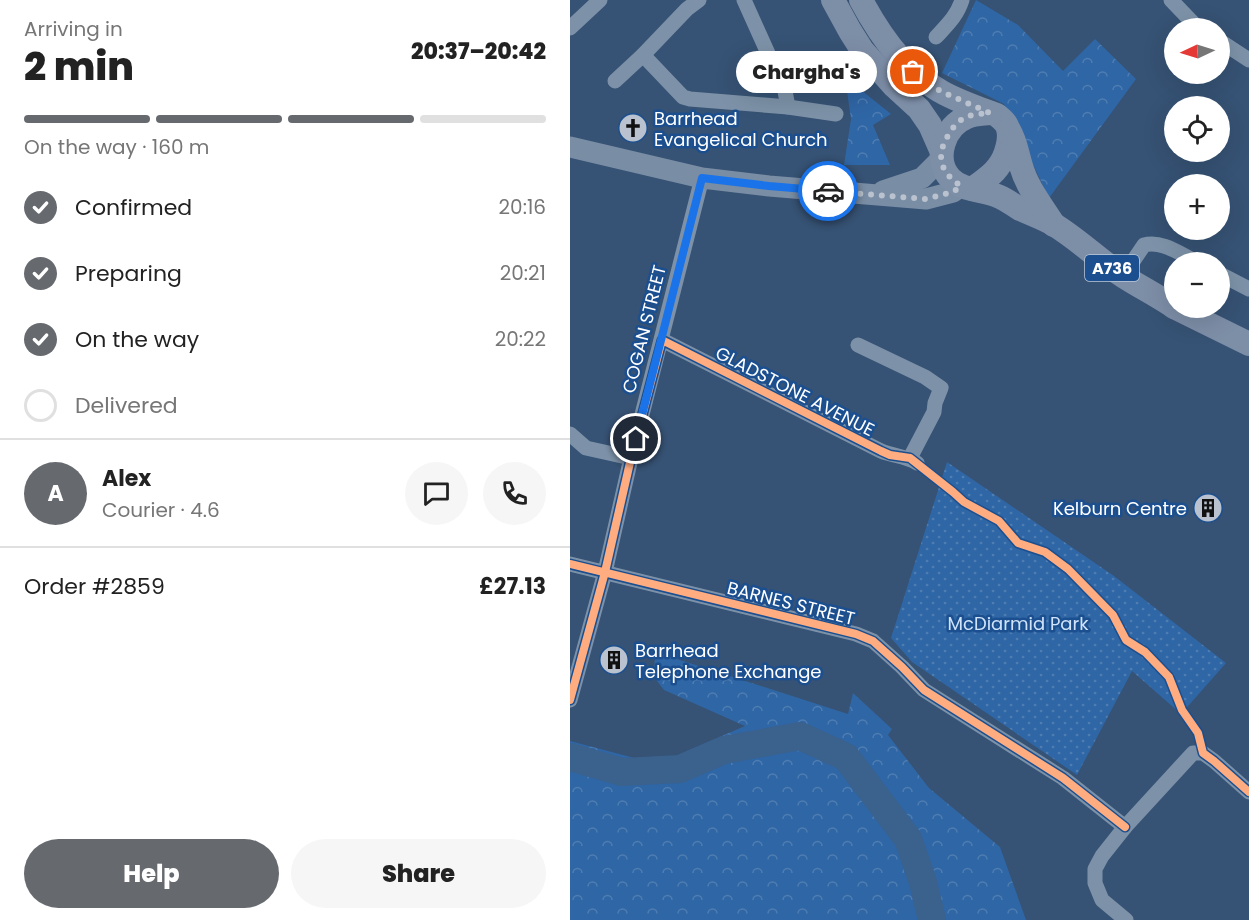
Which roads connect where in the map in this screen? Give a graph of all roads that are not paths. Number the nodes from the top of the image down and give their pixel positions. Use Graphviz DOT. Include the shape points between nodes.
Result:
graph roads {
  1 [pos="600,0"];
  2 [pos="744,0"];
  3 [pos="833,0"];
  4 [pos="861,0"];
  5 [pos="962,0"];
  6 [pos="1170,0"];
  7 [pos="688,3"];
  8 [pos="1188,18"];
  9 [pos="570,28"];
  10 [pos="936,36"];
  11 [pos="1230,48"];
  12 [pos="643,55"];
  13 [pos="1249,60"];
  14 [pos="615,81"];
  15 [pos="788,107"];
  16 [pos="836,114"];
  17 [pos="998,119"];
  18 [pos="570,147"];
  19 [pos="941,154"];
  20 [pos="702,178"];
  21 [pos="966,188"];
  22 [pos="874,194"];
  23 [pos="1054,225"];
  24 [pos="1176,252"];
  25 [pos="1123,276"];
  26 [pos="1230,279"];
  27 [pos="1249,289"];
  28 [pos="1164,300"];
  29 [pos="1197,318"];
  30 [pos="662,340"];
  31 [pos="1249,344"];
  32 [pos="858,345"];
  33 [pos="570,435"];
  34 [pos="631,458"];
  35 [pos="570,564"];
  36 [pos="605,572"];
  37 [pos="570,700"];
  38 [pos="1249,792"];
  39 [pos="1125,827"];
  40 [pos="1126,920"];
  1 -- 9 [label="street"];
  2 -- 15 [label="street" via="785,91"];
  3 -- 19 [label="main road" via="862,50 919,109"];
  4 -- 17 [label="main road" via="913,72 940,91"];
  5 -- 10 [label="street" via="952,21"];
  6 -- 8 [label="street"];
  7 -- 12 [label="street"];
  11 -- 13 [label="street"];
  12 -- 14 [label="street"];
  12 -- 15 [label="street" via="683,97"];
  15 -- 16 [label="street"];
  17 -- 19 [label="main road" via="966,117 959,121 950,131"];
  17 -- 21 [label="main road" via="1009,136 999,166 986,179"];
  17 -- 23 [label="main road, A736" via="1015,139 1021,167"];
  18 -- 20 [label="main road"];
  19 -- 21 [label="main road" via="946,173"];
  19 -- 22 [label="main road" via="922,178"];
  20 -- 22 [label="main road"];
  20 -- 30 [label="street, COGAN STREET"];
  21 -- 22 [label="main road" via="926,199"];
  21 -- 23 [label="main road, A736" via="1000,197"];
  23 -- 25 [label="main road, A736"];
  24 -- 25 [label="street" via="1162,245 1144,245"];
  25 -- 28 [label="main road, A736"];
  26 -- 27 [label="street"];
  29 -- 31 [label="main road, A736"];
  30 -- 32 [label="street, GLADSTONE AVENUE" via="890,455 913,461 941,388"];
  30 -- 34 [label="street, COGAN STREET"];
  33 -- 34 [label="street" via="586,448"];
  34 -- 36 [label="street, COGAN STREET"];
  35 -- 36 [label="street, BARNES STREET"];
  36 -- 37 [label="street, COGAN STREET"];
  36 -- 39 [label="street, BARNES STREET" via="873,641 924,690 1063,778"];
  38 -- 39 [label="street" via="1203,753 1193,753"];
  39 -- 40 [label="street" via="1095,869 1095,883 1102,900"];
}
